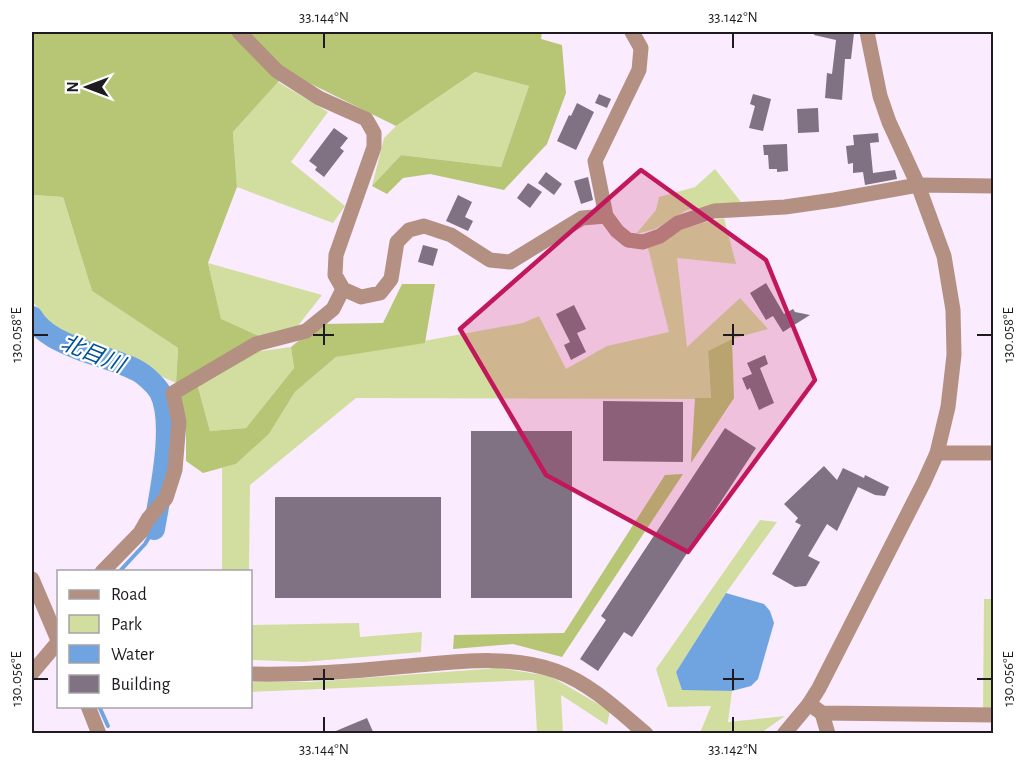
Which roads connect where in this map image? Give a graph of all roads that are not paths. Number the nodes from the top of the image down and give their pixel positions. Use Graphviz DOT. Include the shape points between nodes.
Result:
graph roads {
  1 [pos="239,32"];
  2 [pos="632,32"];
  3 [pos="867,32"];
  4 [pos="918,185"];
  5 [pos="993,186"];
  6 [pos="606,216"];
  7 [pos="343,289"];
  8 [pos="937,453"];
  9 [pos="993,453"];
  10 [pos="104,570"];
  11 [pos="32,579"];
  12 [pos="57,639"];
  13 [pos="57,642"];
  14 [pos="32,673"];
  15 [pos="252,674"];
  16 [pos="809,704"];
  17 [pos="89,708"];
  18 [pos="822,713"];
  19 [pos="993,716"];
  20 [pos="628,727"];
  21 [pos="99,734"];
  22 [pos="646,734"];
  23 [pos="784,734"];
  24 [pos="828,734"];
  1 -- 7 [label="street" via="277,71 319,98 366,118 374,133 374,147 336,255 335,274"];
  2 -- 6 [label="street" via="641,48 639,70 595,161"];
  3 -- 4 [label="street" via="880,96"];
  4 -- 5 [label="street"];
  4 -- 6 [label="street" via="814,203 714,211 678,223 643,242 628,240"];
  4 -- 8 [label="street" via="944,256 953,310 954,355"];
  6 -- 7 [label="street" via="582,218 510,262 490,260 451,235 424,226 408,231 397,242 391,279 380,293 361,297"];
  7 -- 10 [label="street" via="333,309 306,331 256,344 173,393 179,422 175,470 166,498 140,533"];
  8 -- 9 [label="street"];
  8 -- 16 [label="street"];
  11 -- 12 [label="street"];
  13 -- 14 [label="street"];
  15 -- 20 [label="street" via="309,675 483,660 523,662 558,671 594,692"];
  16 -- 18 [label="street"];
  16 -- 23 [label="street"];
  17 -- 21 [label="street"];
  18 -- 19 [label="street"];
  18 -- 24 [label="street"];
  20 -- 22 [label="street"];
}
